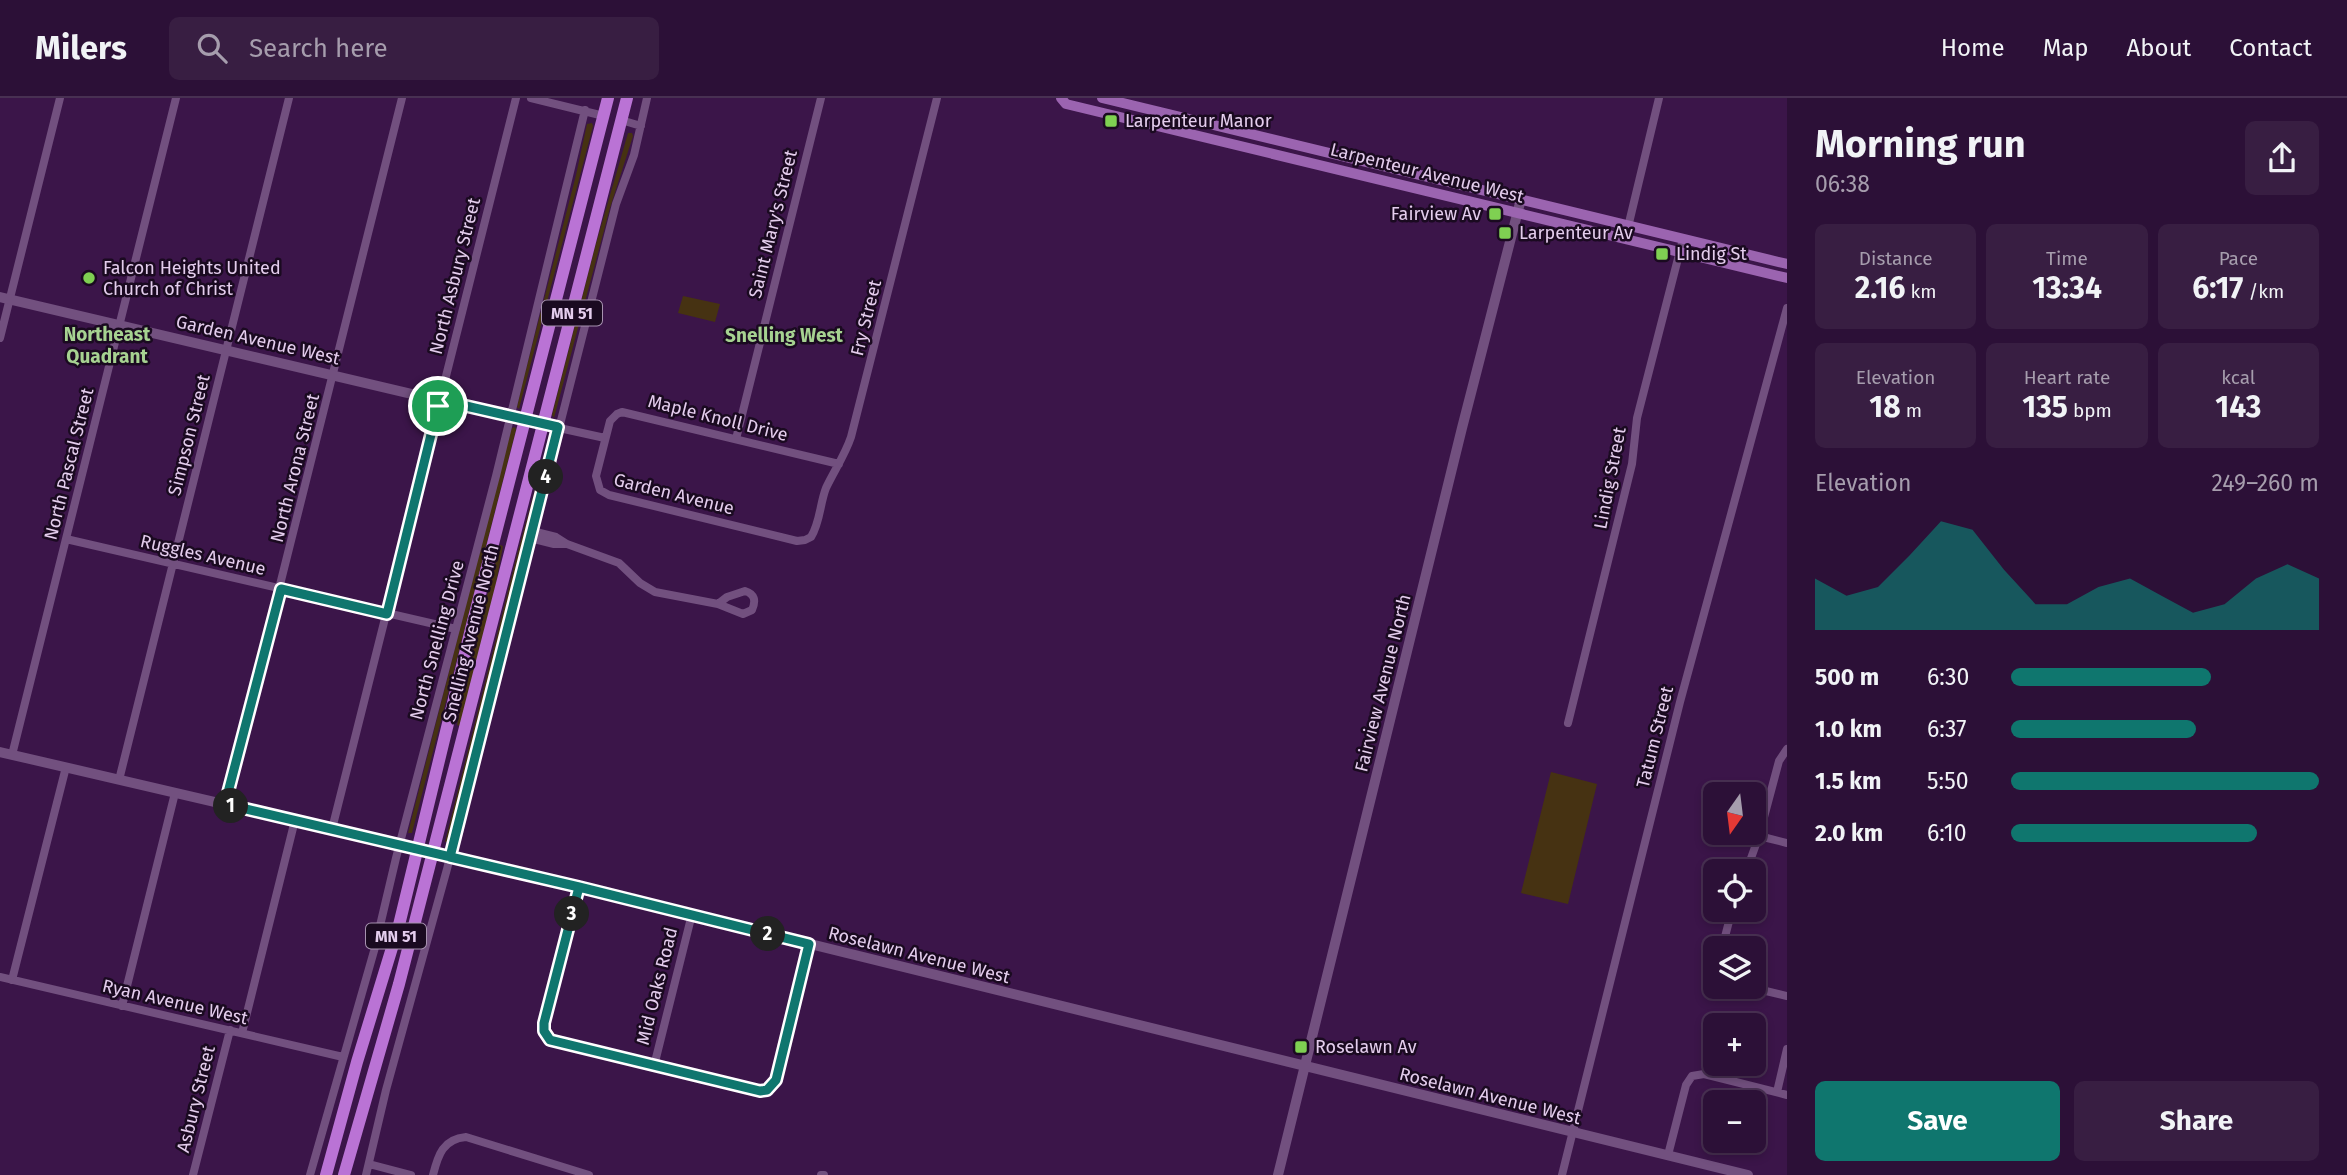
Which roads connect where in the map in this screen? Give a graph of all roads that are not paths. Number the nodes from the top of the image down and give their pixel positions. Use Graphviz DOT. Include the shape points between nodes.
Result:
graph roads {
  1 [pos="60,98"];
  2 [pos="176,98"];
  3 [pos="289,98"];
  4 [pos="402,98"];
  5 [pos="516,98"];
  6 [pos="531,98"];
  7 [pos="608,98"];
  8 [pos="627,98"];
  9 [pos="647,98"];
  10 [pos="821,98"];
  11 [pos="937,98"];
  12 [pos="1061,98"];
  13 [pos="1102,98"];
  14 [pos="1659,98"];
  15 [pos="585,110"];
  16 [pos="604,116"];
  17 [pos="621,120"];
  18 [pos="640,126"];
  19 [pos="1278,140"];
  20 [pos="614,150"];
  21 [pos="1275,154"];
  22 [pos="1521,199"];
  23 [pos="1518,213"];
  24 [pos="1628,227"];
  25 [pos="1683,239"];
  26 [pos="1679,253"];
  27 [pos="1787,264"];
  28 [pos="1787,278"];
  29 [pos="5,298"];
  30 [pos="1787,308"];
  31 [pos="120,324"];
  32 [pos="0,338"];
  33 [pos="226,349"];
  34 [pos="334,375"];
  35 [pos="440,400"];
  36 [pos="509,417"];
  37 [pos="527,419"];
  38 [pos="543,423"];
  39 [pos="558,427"];
  40 [pos="605,438"];
  41 [pos="736,439"];
  42 [pos="839,464"];
  43 [pos="531,534"];
  44 [pos="66,539"];
  45 [pos="808,539"];
  46 [pos="173,564"];
  47 [pos="281,589"];
  48 [pos="718,604"];
  49 [pos="387,614"];
  50 [pos="456,629"];
  51 [pos="1569,723"];
  52 [pos="1787,749"];
  53 [pos="0,752"];
  54 [pos="12,755"];
  55 [pos="66,767"];
  56 [pos="119,780"];
  57 [pos="175,793"];
  58 [pos="225,804"];
  59 [pos="1766,810"];
  60 [pos="295,820"];
  61 [pos="332,829"];
  62 [pos="1766,838"];
  63 [pos="1787,843"];
  64 [pos="400,845"];
  65 [pos="417,849"];
  66 [pos="433,853"];
  67 [pos="450,857"];
  68 [pos="579,887"];
  69 [pos="692,914"];
  70 [pos="809,944"];
  71 [pos="0,977"];
  72 [pos="12,980"];
  73 [pos="1766,991"];
  74 [pos="1787,996"];
  75 [pos="122,1006"];
  76 [pos="230,1030"];
  77 [pos="242,1033"];
  78 [pos="1787,1048"];
  79 [pos="344,1057"];
  80 [pos="654,1066"];
  81 [pos="1304,1067"];
  82 [pos="1777,1092"];
  83 [pos="1787,1095"];
  84 [pos="1572,1132"];
  85 [pos="1668,1155"];
  86 [pos="369,1164"];
  87 [pos="1712,1171"];
  88 [pos="1282,1174"];
  89 [pos="193,1175"];
  90 [pos="310,1175"];
  91 [pos="326,1175"];
  92 [pos="344,1175"];
  93 [pos="366,1175"];
  94 [pos="411,1175"];
  95 [pos="433,1175"];
  96 [pos="589,1175"];
  97 [pos="1562,1175"];
  98 [pos="1748,1175"];
  1 -- 29 [label="street"];
  2 -- 31 [label="street, North Pascal Street"];
  3 -- 33 [label="street, Simpson Street"];
  4 -- 34 [label="street, North Arona Street"];
  5 -- 35 [label="street, North Asbury Street"];
  6 -- 15 [label="street"];
  7 -- 16 [label="main road, Snelling Avenue North / MN 51"];
  8 -- 17 [label="main road, Snelling Avenue North / MN 51"];
  9 -- 18 [label="street"];
  10 -- 41 [label="street, Saint Mary's Street"];
  11 -- 42 [label="street, Fry Street" via="857,419"];
  12 -- 21 [label="main road, Larpenteur Avenue West" via="1066,104"];
  13 -- 19 [label="main road, Larpenteur Avenue West"];
  14 -- 24 [label="street"];
  15 -- 16 [label="street"];
  15 -- 36 [label="street, North Snelling Drive"];
  16 -- 20 [label="main road" via="612,122"];
  16 -- 37 [label="main road, Snelling Avenue North / MN 51"];
  17 -- 18 [label="street"];
  17 -- 20 [label="main road, Snelling Avenue North / MN 51"];
  18 -- 39 [label="street"];
  19 -- 21 [label="main road"];
  19 -- 22 [label="main road, Larpenteur Avenue West"];
  20 -- 38 [label="main road, Snelling Avenue North / MN 51"];
  21 -- 23 [label="main road, Larpenteur Avenue West"];
  22 -- 23 [label="street, Fairview Avenue North"];
  22 -- 24 [label="main road, Larpenteur Avenue West"];
  23 -- 26 [label="main road, Larpenteur Avenue West"];
  23 -- 81 [label="street, Fairview Avenue North"];
  24 -- 25 [label="main road, Larpenteur Avenue West"];
  25 -- 26 [label="street, Lindig Street"];
  25 -- 27 [label="main road, Larpenteur Avenue West"];
  26 -- 28 [label="main road, Larpenteur Avenue West"];
  26 -- 51 [label="street, Lindig Street"];
  29 -- 31 [label="street, Garden Avenue West"];
  29 -- 32 [label="street"];
  30 -- 84 [label="street, Tatum Street" via="1680,702"];
  31 -- 33 [label="street, Garden Avenue West"];
  31 -- 44 [label="street, North Pascal Street"];
  33 -- 34 [label="street, Garden Avenue West"];
  33 -- 46 [label="street, Simpson Street"];
  34 -- 35 [label="street, Garden Avenue West"];
  34 -- 47 [label="street, North Arona Street"];
  35 -- 36 [label="street, Garden Avenue West"];
  35 -- 49 [label="street, North Asbury Street"];
  36 -- 37 [label="street"];
  36 -- 50 [label="street, North Snelling Drive"];
  37 -- 38 [label="street"];
  37 -- 65 [label="main road, Snelling Avenue North / MN 51"];
  38 -- 39 [label="street"];
  38 -- 66 [label="main road, Snelling Avenue North / MN 51"];
  39 -- 40 [label="street"];
  39 -- 43 [label="street"];
  40 -- 41 [label="street, Maple Knoll Drive" via="612,417 628,412"];
  40 -- 45 [label="street, Garden Avenue" via="596,480 604,493 797,541"];
  41 -- 42 [label="street, Maple Knoll Drive"];
  42 -- 45 [label="street, Fry Street"];
  43 -- 48 [label="street" via="619,562 655,592"];
  43 -- 67 [label="street"];
  44 -- 46 [label="street, Ruggles Avenue"];
  44 -- 54 [label="street, North Pascal Street"];
  46 -- 47 [label="street, Ruggles Avenue"];
  46 -- 56 [label="street, Simpson Street"];
  47 -- 49 [label="street, Ruggles Avenue"];
  47 -- 58 [label="street, North Arona Street"];
  49 -- 50 [label="street, Ruggles Avenue"];
  49 -- 61 [label="street, North Asbury Street"];
  50 -- 64 [label="street, North Snelling Drive"];
  52 -- 59 [label="street" via="1779,761"];
  53 -- 54 [label="street, Roselawn Avenue West"];
  54 -- 55 [label="street, Roselawn Avenue West"];
  55 -- 56 [label="street, Roselawn Avenue West"];
  55 -- 72 [label="street"];
  56 -- 57 [label="street, Roselawn Avenue West"];
  57 -- 58 [label="street, Roselawn Avenue West"];
  57 -- 75 [label="street"];
  58 -- 60 [label="street, Roselawn Avenue West"];
  60 -- 61 [label="street, Roselawn Avenue West"];
  60 -- 77 [label="street"];
  61 -- 64 [label="street, Roselawn Avenue West"];
  62 -- 63 [label="street"];
  64 -- 65 [label="street, Roselawn Avenue West"];
  64 -- 79 [label="street, North Snelling Drive"];
  65 -- 66 [label="street, Roselawn Avenue West"];
  65 -- 91 [label="main road, Snelling Avenue North / MN 51"];
  66 -- 67 [label="street, Roselawn Avenue West"];
  66 -- 92 [label="main road, Snelling Avenue North / MN 51"];
  67 -- 68 [label="street, Roselawn Avenue West"];
  67 -- 86 [label="street"];
  68 -- 69 [label="street, Roselawn Avenue West"];
  68 -- 80 [label="street" via="544,1031 555,1043"];
  69 -- 70 [label="street, Roselawn Avenue West"];
  69 -- 80 [label="street, Mid Oaks Road"];
  70 -- 80 [label="street" via="772,1087 760,1091"];
  70 -- 81 [label="street, Roselawn Avenue West"];
  71 -- 72 [label="street, Ryan Avenue West"];
  72 -- 75 [label="street, Ryan Avenue West"];
  73 -- 74 [label="street"];
  75 -- 76 [label="street, Ryan Avenue West"];
  76 -- 77 [label="street, Ryan Avenue West"];
  76 -- 89 [label="street, Asbury Street"];
  77 -- 79 [label="street, Ryan Avenue West"];
  78 -- 82 [label="street"];
  79 -- 90 [label="street, North Snelling Drive"];
  81 -- 84 [label="street, Roselawn Avenue West"];
  81 -- 88 [label="street, Fairview Avenue North"];
  82 -- 83 [label="street"];
  82 -- 85 [label="street" via="1696,1074 1688,1080"];
  84 -- 85 [label="street, Roselawn Avenue West"];
  84 -- 97 [label="street, Tatum Street"];
  85 -- 87 [label="street, Roselawn Avenue West"];
  86 -- 93 [label="street"];
  86 -- 94 [label="street"];
  87 -- 98 [label="street, Roselawn Avenue West"];
  95 -- 96 [label="street" via="444,1146 466,1137"];
}
